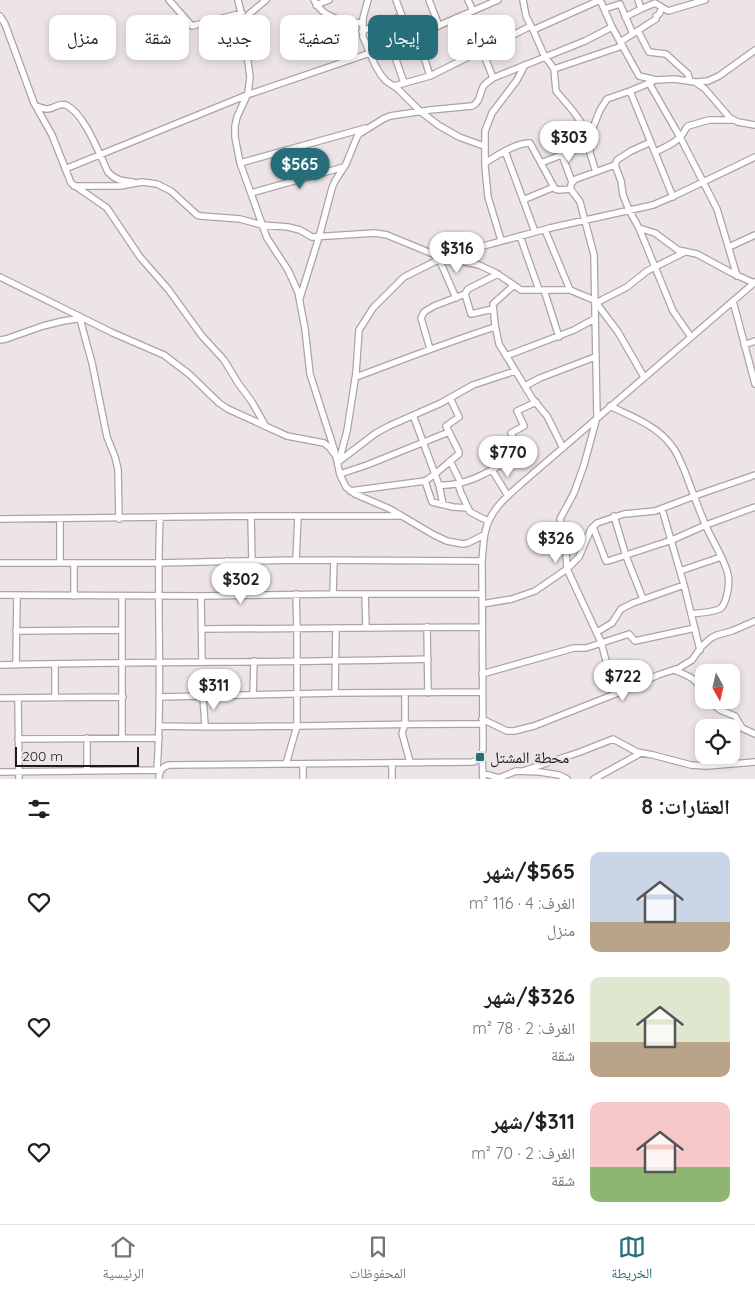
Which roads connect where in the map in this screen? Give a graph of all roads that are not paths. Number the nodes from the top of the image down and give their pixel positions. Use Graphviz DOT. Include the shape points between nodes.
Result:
graph roads {
  1 [pos="168,0"];
  2 [pos="238,0"];
  3 [pos="266,0"];
  4 [pos="329,0"];
  5 [pos="368,0"];
  6 [pos="396,0"];
  7 [pos="429,0"];
  8 [pos="468,0"];
  9 [pos="498,0"];
  10 [pos="523,0"];
  11 [pos="600,0"];
  12 [pos="638,0"];
  13 [pos="705,0"];
  14 [pos="316,2"];
  15 [pos="662,8"];
  16 [pos="604,9"];
  17 [pos="640,9"];
  18 [pos="473,11"];
  19 [pos="242,13"];
  20 [pos="465,14"];
  21 [pos="248,15"];
  22 [pos="0,16"];
  23 [pos="625,17"];
  24 [pos="362,23"];
  25 [pos="439,26"];
  26 [pos="612,27"];
  27 [pos="532,28"];
  28 [pos="362,32"];
  29 [pos="636,33"];
  30 [pos="515,35"];
  31 [pos="621,44"];
  32 [pos="368,49"];
  33 [pos="755,50"];
  34 [pos="368,54"];
  35 [pos="545,56"];
  36 [pos="248,60"];
  37 [pos="373,60"];
  38 [pos="397,60"];
  39 [pos="425,60"];
  40 [pos="462,60"];
  41 [pos="486,60"];
  42 [pos="525,65"];
  43 [pos="554,69"];
  44 [pos="430,76"];
  45 [pos="493,78"];
  46 [pos="653,81"];
  47 [pos="693,81"];
  48 [pos="404,83"];
  49 [pos="394,86"];
  50 [pos="630,91"];
  51 [pos="248,95"];
  52 [pos="36,106"];
  53 [pos="420,111"];
  54 [pos="734,120"];
  55 [pos="755,125"];
  56 [pos="371,126"];
  57 [pos="590,136"];
  58 [pos="680,137"];
  59 [pos="651,142"];
  60 [pos="589,144"];
  61 [pos="484,146"];
  62 [pos="505,151"];
  63 [pos="655,152"];
  64 [pos="100,154"];
  65 [pos="562,155"];
  66 [pos="755,157"];
  67 [pos="240,163"];
  68 [pos="485,163"];
  69 [pos="541,163"];
  70 [pos="615,165"];
  71 [pos="344,167"];
  72 [pos="65,169"];
  73 [pos="596,172"];
  74 [pos="137,182"];
  75 [pos="572,182"];
  76 [pos="703,182"];
  77 [pos="74,186"];
  78 [pos="554,187"];
  79 [pos="570,190"];
  80 [pos="251,193"];
  81 [pos="673,197"];
  82 [pos="523,200"];
  83 [pos="629,210"];
  84 [pos="585,221"];
  85 [pos="262,225"];
  86 [pos="639,228"];
  87 [pos="545,230"];
  88 [pos="535,232"];
  89 [pos="755,235"];
  90 [pos="520,236"];
  91 [pos="319,237"];
  92 [pos="501,240"];
  93 [pos="729,247"];
  94 [pos="685,252"];
  95 [pos="441,258"];
  96 [pos="654,267"];
  97 [pos="498,274"];
  98 [pos="737,276"];
  99 [pos="0,277"];
  100 [pos="754,283"];
  101 [pos="514,285"];
  102 [pos="542,290"];
  103 [pos="570,290"];
  104 [pos="465,294"];
  105 [pos="456,298"];
  106 [pos="300,299"];
  107 [pos="733,301"];
  108 [pos="595,302"];
  109 [pos="493,309"];
  110 [pos="82,318"];
  111 [pos="594,319"];
  112 [pos="495,327"];
  113 [pos="559,337"];
  114 [pos="691,337"];
  115 [pos="0,340"];
  116 [pos="755,341"];
  117 [pos="744,345"];
  118 [pos="430,349"];
  119 [pos="506,356"];
  120 [pos="595,357"];
  121 [pos="515,371"];
  122 [pos="356,377"];
  123 [pos="644,377"];
  124 [pos="755,384"];
  125 [pos="525,386"];
  126 [pos="450,398"];
  127 [pos="536,402"];
  128 [pos="610,406"];
  129 [pos="413,415"];
  130 [pos="597,417"];
  131 [pos="266,426"];
  132 [pos="449,432"];
  133 [pos="423,443"];
  134 [pos="563,448"];
  135 [pos="338,460"];
  136 [pos="450,461"];
  137 [pos="492,470"];
  138 [pos="340,474"];
  139 [pos="755,475"];
  140 [pos="435,476"];
  141 [pos="426,482"];
  142 [pos="460,483"];
  143 [pos="439,485"];
  144 [pos="350,491"];
  145 [pos="508,496"];
  146 [pos="694,496"];
  147 [pos="443,504"];
  148 [pos="755,507"];
  149 [pos="468,508"];
  150 [pos="662,509"];
  151 [pos="251,516"];
  152 [pos="298,516"];
  153 [pos="402,516"];
  154 [pos="614,516"];
  155 [pos="119,518"];
  156 [pos="160,518"];
  157 [pos="60,519"];
  158 [pos="0,520"];
  159 [pos="488,521"];
  160 [pos="706,525"];
  161 [pos="593,526"];
  162 [pos="484,535"];
  163 [pos="672,540"];
  164 [pos="626,556"];
  165 [pos="720,557"];
  166 [pos="296,560"];
  167 [pos="334,560"];
  168 [pos="227,561"];
  169 [pos="252,561"];
  170 [pos="482,562"];
  171 [pos="0,563"];
  172 [pos="60,563"];
  173 [pos="74,563"];
  174 [pos="158,563"];
  175 [pos="567,569"];
  176 [pos="680,571"];
  177 [pos="684,585"];
  178 [pos="296,594"];
  179 [pos="332,594"];
  180 [pos="365,594"];
  181 [pos="482,594"];
  182 [pos="0,595"];
  183 [pos="158,595"];
  184 [pos="229,595"];
  185 [pos="17,596"];
  186 [pos="74,596"];
  187 [pos="122,596"];
  188 [pos="201,596"];
  189 [pos="643,599"];
  190 [pos="482,604"];
  191 [pos="691,614"];
  192 [pos="755,621"];
  193 [pos="366,627"];
  194 [pos="427,627"];
  195 [pos="482,627"];
  196 [pos="336,628"];
  197 [pos="694,628"];
  198 [pos="202,629"];
  199 [pos="297,629"];
  200 [pos="122,630"];
  201 [pos="16,631"];
  202 [pos="597,632"];
  203 [pos="602,642"];
  204 [pos="700,650"];
  205 [pos="428,659"];
  206 [pos="254,661"];
  207 [pos="297,661"];
  208 [pos="334,661"];
  209 [pos="202,662"];
  210 [pos="123,663"];
  211 [pos="158,663"];
  212 [pos="16,664"];
  213 [pos="55,664"];
  214 [pos="0,665"];
  215 [pos="674,670"];
  216 [pos="482,674"];
  217 [pos="695,680"];
  218 [pos="482,692"];
  219 [pos="334,693"];
  220 [pos="405,693"];
  221 [pos="428,693"];
  222 [pos="298,694"];
  223 [pos="615,694"];
  224 [pos="253,695"];
  225 [pos="203,696"];
  226 [pos="55,697"];
  227 [pos="123,697"];
  228 [pos="159,697"];
  229 [pos="0,698"];
  230 [pos="18,698"];
  231 [pos="719,709"];
  232 [pos="483,721"];
  233 [pos="405,724"];
  234 [pos="159,726"];
  235 [pos="205,726"];
  236 [pos="297,726"];
  237 [pos="755,734"];
  238 [pos="87,738"];
  239 [pos="122,738"];
  240 [pos="159,738"];
  241 [pos="18,739"];
  242 [pos="641,753"];
  243 [pos="482,754"];
  244 [pos="477,760"];
  245 [pos="410,762"];
  246 [pos="755,762"];
  247 [pos="392,763"];
  248 [pos="286,764"];
  249 [pos="303,764"];
  250 [pos="88,770"];
  251 [pos="125,770"];
  252 [pos="159,770"];
  253 [pos="18,771"];
  254 [pos="523,771"];
  255 [pos="0,772"];
  256 [pos="483,773"];
  257 [pos="19,779"];
  258 [pos="125,779"];
  259 [pos="159,779"];
  260 [pos="303,779"];
  261 [pos="392,779"];
  262 [pos="567,779"];
  263 [pos="594,779"];
  1 -- 19 [label="street" via="192,26"];
  2 -- 19 [label="street"];
  3 -- 21 [label="street"];
  4 -- 14 [label="street"];
  5 -- 24 [label="street"];
  6 -- 28 [label="street" via="402,16"];
  7 -- 25 [label="street"];
  8 -- 18 [label="street"];
  9 -- 18 [label="street"];
  10 -- 27 [label="street"];
  11 -- 16 [label="street"];
  11 -- 27 [label="street"];
  12 -- 17 [label="street"];
  13 -- 15 [label="street" via="668,12"];
  14 -- 24 [label="street" via="338,20"];
  15 -- 17 [label="street" via="655,3"];
  15 -- 29 [label="street" via="656,19"];
  16 -- 23 [label="street" via="619,4"];
  16 -- 26 [label="street"];
  17 -- 23 [label="street"];
  18 -- 20 [label="street"];
  20 -- 25 [label="street"];
  22 -- 52 [label="street"];
  23 -- 29 [label="street"];
  24 -- 28 [label="street"];
  26 -- 31 [label="street"];
  26 -- 35 [label="street" via="586,41"];
  27 -- 30 [label="street"];
  27 -- 35 [label="street"];
  28 -- 32 [label="street"];
  29 -- 31 [label="street"];
  29 -- 47 [label="street" via="649,52 666,54"];
  31 -- 43 [label="street"];
  31 -- 46 [label="street" via="639,76"];
  33 -- 47 [label="street" via="719,76 708,81"];
  34 -- 51 [label="street"];
  35 -- 42 [label="street"];
  35 -- 43 [label="street"];
  36 -- 51 [label="street"];
  37 -- 49 [label="street" via="381,75"];
  38 -- 48 [label="street"];
  39 -- 44 [label="street"];
  40 -- 44 [label="street"];
  41 -- 45 [label="street"];
  42 -- 45 [label="street"];
  42 -- 61 [label="street" via="489,119"];
  43 -- 57 [label="street" via="556,91"];
  44 -- 48 [label="street"];
  45 -- 53 [label="street" via="484,85 480,99 472,106"];
  46 -- 47 [label="street"];
  46 -- 50 [label="street"];
  46 -- 58 [label="street" via="668,118"];
  47 -- 54 [label="street"];
  48 -- 49 [label="street"];
  49 -- 53 [label="street"];
  50 -- 57 [label="street" via="606,100"];
  50 -- 59 [label="street"];
  51 -- 64 [label="street"];
  51 -- 67 [label="street" via="235,126"];
  52 -- 64 [label="street" via="46,109 62,104 69,107 86,125"];
  52 -- 72 [label="street"];
  53 -- 56 [label="street" via="390,116"];
  53 -- 61 [label="street" via="446,130"];
  54 -- 55 [label="street"];
  54 -- 58 [label="street" via="693,124"];
  56 -- 67 [label="street"];
  56 -- 71 [label="street" via="357,137"];
  57 -- 60 [label="street"];
  58 -- 63 [label="street"];
  58 -- 76 [label="street"];
  59 -- 63 [label="street"];
  59 -- 70 [label="street" via="631,151"];
  60 -- 65 [label="street"];
  60 -- 73 [label="street"];
  61 -- 68 [label="street"];
  62 -- 68 [label="street"];
  62 -- 69 [label="street" via="530,143"];
  62 -- 82 [label="street"];
  63 -- 81 [label="street"];
  64 -- 72 [label="street"];
  64 -- 74 [label="street" via="115,179"];
  65 -- 69 [label="street"];
  65 -- 75 [label="street"];
  66 -- 76 [label="street"];
  67 -- 80 [label="street"];
  68 -- 92 [label="street" via="490,206"];
  69 -- 78 [label="street"];
  70 -- 73 [label="street"];
  70 -- 83 [label="street"];
  71 -- 80 [label="street"];
  71 -- 91 [label="street" via="332,188"];
  72 -- 77 [label="street"];
  73 -- 75 [label="street"];
  74 -- 77 [label="street" via="120,186"];
  74 -- 85 [label="street" via="164,186 201,216 240,219"];
  75 -- 79 [label="street"];
  76 -- 81 [label="street"];
  76 -- 93 [label="street" via="719,215"];
  77 -- 131 [label="street" via="106,208 140,257 224,360"];
  78 -- 79 [label="street"];
  78 -- 82 [label="street"];
  79 -- 84 [label="street" via="579,199"];
  80 -- 85 [label="street"];
  81 -- 83 [label="street"];
  82 -- 88 [label="street"];
  83 -- 84 [label="street"];
  83 -- 86 [label="street"];
  84 -- 87 [label="street"];
  84 -- 108 [label="street" via="594,255"];
  85 -- 91 [label="street" via="296,229"];
  85 -- 106 [label="street" via="268,241 288,270"];
  86 -- 94 [label="street"];
  86 -- 96 [label="street"];
  87 -- 88 [label="street"];
  87 -- 103 [label="street"];
  88 -- 90 [label="street"];
  89 -- 93 [label="street"];
  90 -- 92 [label="street"];
  90 -- 102 [label="street"];
  91 -- 95 [label="street" via="381,234"];
  91 -- 106 [label="street"];
  92 -- 95 [label="street"];
  93 -- 98 [label="street"];
  94 -- 96 [label="street"];
  94 -- 98 [label="street" via="697,254"];
  95 -- 97 [label="street" via="474,264"];
  95 -- 105 [label="street"];
  95 -- 122 [label="street" via="408,274 373,308 359,330"];
  96 -- 108 [label="street" via="627,287"];
  96 -- 114 [label="street" via="673,311"];
  97 -- 101 [label="street"];
  97 -- 104 [label="street" via="468,289"];
  98 -- 100 [label="street"];
  99 -- 110 [label="street"];
  100 -- 107 [label="street"];
  101 -- 102 [label="street" via="521,290"];
  101 -- 109 [label="street" via="494,303"];
  102 -- 103 [label="street"];
  102 -- 113 [label="street"];
  103 -- 108 [label="street"];
  104 -- 105 [label="street"];
  104 -- 109 [label="street" via="471,314"];
  105 -- 118 [label="street" via="428,309 422,315"];
  106 -- 135 [label="street" via="310,374"];
  107 -- 114 [label="street"];
  107 -- 117 [label="street"];
  108 -- 111 [label="street"];
  108 -- 123 [label="street" via="618,332"];
  109 -- 112 [label="street"];
  110 -- 115 [label="street" via="63,320"];
  110 -- 131 [label="street" via="158,352 189,374 223,406"];
  110 -- 155 [label="street" via="107,437 118,469"];
  111 -- 113 [label="street"];
  111 -- 120 [label="street"];
  112 -- 118 [label="street"];
  112 -- 119 [label="street"];
  113 -- 119 [label="street"];
  114 -- 123 [label="street"];
  116 -- 117 [label="street"];
  117 -- 124 [label="street"];
  118 -- 122 [label="street"];
  119 -- 121 [label="street"];
  120 -- 125 [label="street"];
  120 -- 130 [label="street"];
  121 -- 125 [label="street"];
  121 -- 126 [label="street" via="478,383"];
  122 -- 135 [label="street"];
  123 -- 128 [label="street"];
  125 -- 127 [label="street"];
  126 -- 129 [label="street"];
  126 -- 132 [label="street" via="459,418 446,425"];
  127 -- 134 [label="street"];
  127 -- 137 [label="street" via="517,411 524,426 511,433 520,454"];
  128 -- 130 [label="street"];
  128 -- 146 [label="street" via="652,426 671,444"];
  129 -- 133 [label="street"];
  129 -- 135 [label="street" via="376,433"];
  130 -- 134 [label="street"];
  130 -- 175 [label="street" via="574,493 561,517"];
  131 -- 135 [label="street" via="292,438 324,443"];
  132 -- 133 [label="street"];
  132 -- 136 [label="street" via="460,453"];
  133 -- 138 [label="street"];
  133 -- 140 [label="street"];
  134 -- 145 [label="street"];
  135 -- 138 [label="street"];
  136 -- 140 [label="street"];
  136 -- 142 [label="street"];
  137 -- 142 [label="street"];
  137 -- 145 [label="street"];
  138 -- 144 [label="street"];
  139 -- 146 [label="street"];
  140 -- 141 [label="street"];
  140 -- 143 [label="street"];
  141 -- 144 [label="street"];
  141 -- 147 [label="street" via="431,501"];
  142 -- 143 [label="street"];
  142 -- 149 [label="street"];
  143 -- 147 [label="street"];
  144 -- 153 [label="street"];
  145 -- 159 [label="street"];
  146 -- 150 [label="street"];
  146 -- 160 [label="street"];
  147 -- 149 [label="street"];
  148 -- 160 [label="street"];
  149 -- 159 [label="street"];
  150 -- 154 [label="street"];
  150 -- 163 [label="street"];
  151 -- 152 [label="street"];
  151 -- 156 [label="street"];
  151 -- 169 [label="street"];
  152 -- 153 [label="street"];
  152 -- 166 [label="street"];
  153 -- 162 [label="street" via="447,541 468,543"];
  154 -- 161 [label="street"];
  154 -- 164 [label="street"];
  155 -- 156 [label="street"];
  155 -- 157 [label="street"];
  156 -- 174 [label="street"];
  157 -- 158 [label="street"];
  157 -- 172 [label="street"];
  159 -- 162 [label="street"];
  160 -- 163 [label="street"];
  160 -- 165 [label="street"];
  161 -- 164 [label="street" via="607,561"];
  161 -- 175 [label="street" via="580,556"];
  162 -- 170 [label="street"];
  163 -- 164 [label="street"];
  163 -- 176 [label="street"];
  164 -- 189 [label="street"];
  165 -- 176 [label="street"];
  165 -- 191 [label="street" via="729,579 721,608"];
  166 -- 167 [label="street"];
  166 -- 169 [label="street"];
  167 -- 170 [label="street"];
  167 -- 179 [label="street"];
  168 -- 169 [label="street"];
  168 -- 174 [label="street"];
  168 -- 184 [label="street"];
  170 -- 181 [label="street"];
  171 -- 172 [label="street"];
  172 -- 173 [label="street"];
  173 -- 174 [label="street"];
  173 -- 186 [label="street"];
  174 -- 183 [label="street"];
  175 -- 190 [label="street" via="531,593"];
  175 -- 202 [label="street"];
  176 -- 177 [label="street"];
  177 -- 189 [label="street"];
  177 -- 191 [label="street"];
  178 -- 179 [label="street"];
  178 -- 184 [label="street"];
  178 -- 199 [label="street"];
  179 -- 180 [label="street"];
  180 -- 181 [label="street"];
  180 -- 193 [label="street"];
  181 -- 190 [label="street"];
  182 -- 185 [label="street"];
  183 -- 187 [label="street"];
  183 -- 188 [label="street"];
  183 -- 211 [label="street"];
  184 -- 188 [label="street"];
  185 -- 186 [label="street"];
  185 -- 201 [label="street"];
  186 -- 187 [label="street"];
  187 -- 200 [label="street"];
  188 -- 198 [label="street"];
  189 -- 202 [label="street" via="618,611 612,623"];
  190 -- 195 [label="street"];
  191 -- 197 [label="street"];
  192 -- 204 [label="street" via="714,636"];
  193 -- 194 [label="street"];
  193 -- 196 [label="street"];
  194 -- 195 [label="street"];
  194 -- 205 [label="street"];
  195 -- 216 [label="street"];
  196 -- 199 [label="street"];
  196 -- 208 [label="street"];
  197 -- 203 [label="street" via="636,641 630,634"];
  197 -- 204 [label="street"];
  198 -- 199 [label="street"];
  198 -- 209 [label="street"];
  199 -- 207 [label="street"];
  200 -- 201 [label="street"];
  200 -- 210 [label="street"];
  201 -- 212 [label="street"];
  202 -- 203 [label="street"];
  203 -- 216 [label="street"];
  203 -- 223 [label="street"];
  204 -- 215 [label="street" via="692,660"];
  205 -- 208 [label="street"];
  205 -- 221 [label="street"];
  206 -- 207 [label="street"];
  206 -- 209 [label="street"];
  206 -- 224 [label="street"];
  207 -- 208 [label="street"];
  207 -- 222 [label="street"];
  208 -- 219 [label="street"];
  209 -- 211 [label="street"];
  210 -- 211 [label="street"];
  210 -- 213 [label="street"];
  210 -- 227 [label="street"];
  211 -- 228 [label="street"];
  212 -- 213 [label="street"];
  212 -- 214 [label="street"];
  213 -- 226 [label="street"];
  215 -- 217 [label="street"];
  215 -- 223 [label="street"];
  216 -- 218 [label="street"];
  218 -- 221 [label="street"];
  218 -- 232 [label="street"];
  219 -- 220 [label="street"];
  219 -- 222 [label="street"];
  220 -- 221 [label="street"];
  220 -- 233 [label="street"];
  222 -- 224 [label="street"];
  222 -- 236 [label="street"];
  223 -- 232 [label="street" via="514,731"];
  224 -- 225 [label="street"];
  225 -- 228 [label="street"];
  225 -- 235 [label="street"];
  226 -- 227 [label="street"];
  226 -- 230 [label="street"];
  227 -- 239 [label="street"];
  228 -- 234 [label="street"];
  229 -- 230 [label="street"];
  230 -- 241 [label="street"];
  231 -- 237 [label="street" via="735,716 742,728"];
  232 -- 233 [label="street"];
  232 -- 243 [label="street"];
  233 -- 236 [label="street"];
  233 -- 245 [label="street" via="402,733"];
  234 -- 235 [label="street"];
  234 -- 240 [label="street"];
  235 -- 236 [label="street"];
  236 -- 248 [label="street"];
  238 -- 239 [label="street"];
  238 -- 241 [label="street"];
  238 -- 250 [label="street"];
  239 -- 240 [label="street"];
  240 -- 252 [label="street"];
  241 -- 253 [label="street"];
  242 -- 246 [label="street" via="698,766"];
  242 -- 254 [label="street" via="613,739"];
  242 -- 263 [label="street"];
  243 -- 244 [label="street"];
  243 -- 256 [label="street"];
  244 -- 245 [label="street"];
  244 -- 256 [label="street"];
  245 -- 247 [label="street"];
  247 -- 249 [label="street"];
  247 -- 261 [label="street"];
  248 -- 249 [label="street"];
  248 -- 252 [label="street" via="169,765"];
  249 -- 260 [label="street"];
  250 -- 251 [label="street"];
  250 -- 253 [label="street"];
  251 -- 252 [label="street"];
  251 -- 258 [label="street"];
  252 -- 259 [label="street"];
  253 -- 255 [label="street"];
  253 -- 257 [label="street"];
  254 -- 256 [label="street" via="514,771 499,778"];
  254 -- 262 [label="street" via="554,774"];
}
